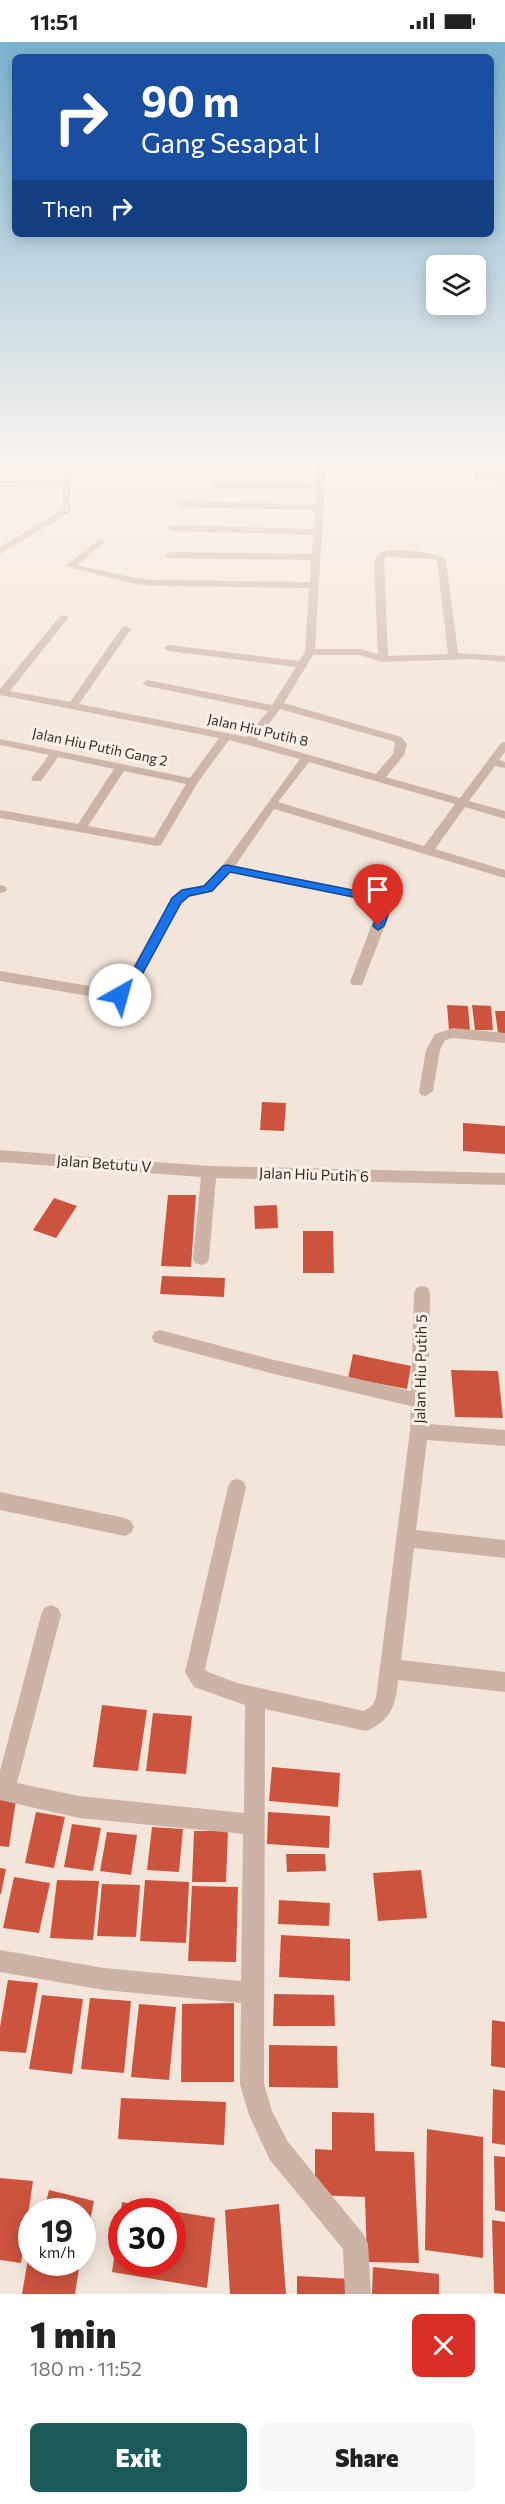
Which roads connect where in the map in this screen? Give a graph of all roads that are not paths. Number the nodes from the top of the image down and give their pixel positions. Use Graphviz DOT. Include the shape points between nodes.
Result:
graph roads {
  1 [pos="79,568"];
  2 [pos="316,568"];
  3 [pos="379,568"];
  4 [pos="442,568"];
  5 [pos="315,585"];
  6 [pos="64,617"];
  7 [pos="126,629"];
  8 [pos="169,648"];
  9 [pos="310,651"];
  10 [pos="453,657"];
  11 [pos="383,659"];
  12 [pos="505,659"];
  13 [pos="303,665"];
  14 [pos="147,682"];
  15 [pos="1,692"];
  16 [pos="72,707"];
  17 [pos="277,707"];
  18 [pos="226,735"];
  19 [pos="249,741"];
  20 [pos="0,742"];
  21 [pos="505,745"];
  22 [pos="56,753"];
  23 [pos="308,756"];
  24 [pos="492,762"];
  25 [pos="505,765"];
  26 [pos="122,766"];
  27 [pos="379,778"];
  28 [pos="37,779"];
  29 [pos="193,782"];
  30 [pos="460,803"];
  31 [pos="271,804"];
  32 [pos="0,814"];
  33 [pos="505,815"];
  34 [pos="82,827"];
  35 [pos="427,851"];
  36 [pos="227,868"];
  37 [pos="505,874"];
  38 [pos="0,976"];
  39 [pos="357,982"];
  40 [pos="505,1038"];
  41 [pos="426,1091"];
  42 [pos="0,1156"];
  43 [pos="209,1172"];
  44 [pos="505,1179"];
  45 [pos="201,1258"];
  46 [pos="422,1293"];
  47 [pos="160,1337"];
  48 [pos="419,1400"];
  49 [pos="419,1431"];
  50 [pos="505,1438"];
  51 [pos="237,1487"];
  52 [pos="0,1501"];
  53 [pos="125,1527"];
  54 [pos="405,1538"];
  55 [pos="505,1549"];
  56 [pos="51,1615"];
  57 [pos="389,1669"];
  58 [pos="505,1682"];
  59 [pos="255,1697"];
  60 [pos="2,1790"];
  61 [pos="255,1825"];
  62 [pos="0,1961"];
  63 [pos="253,1993"];
  64 [pos="358,2294"];
  1 -- 5 [label="street" via="156,583"];
  2 -- 5 [label="street"];
  3 -- 11 [label="street"];
  4 -- 10 [label="street"];
  5 -- 9 [label="street"];
  6 -- 15 [label="street"];
  7 -- 16 [label="street"];
  8 -- 13 [label="street"];
  9 -- 11 [label="street" via="360,652"];
  9 -- 13 [label="street"];
  10 -- 11 [label="street"];
  10 -- 12 [label="street"];
  13 -- 17 [label="street"];
  14 -- 17 [label="street"];
  15 -- 16 [label="street, Jalan Hiu Putih 8"];
  16 -- 18 [label="street, Jalan Hiu Putih 8"];
  17 -- 19 [label="street"];
  17 -- 27 [label="street" via="397,739 401,744 398,755"];
  18 -- 19 [label="street, Jalan Hiu Putih 8"];
  18 -- 29 [label="street"];
  19 -- 23 [label="street, Jalan Hiu Putih 8"];
  20 -- 22 [label="street, Jalan Hiu Putih Gang 2"];
  21 -- 24 [label="street"];
  22 -- 26 [label="street, Jalan Hiu Putih Gang 2"];
  22 -- 28 [label="street"];
  23 -- 27 [label="street, Jalan Hiu Putih 8"];
  23 -- 31 [label="street"];
  24 -- 25 [label="street"];
  24 -- 30 [label="street"];
  26 -- 29 [label="street, Jalan Hiu Putih Gang 2"];
  26 -- 34 [label="street"];
  27 -- 30 [label="street, Jalan Hiu Putih 8"];
  29 -- 34 [label="street" via="158,842"];
  30 -- 33 [label="street, Jalan Hiu Putih 8"];
  30 -- 35 [label="street"];
  31 -- 35 [label="street"];
  31 -- 36 [label="street"];
  32 -- 34 [label="street"];
  35 -- 37 [label="street"];
  36 -- 38 [label="street" via="208,888 186,893 176,900 124,993 113,995"];
  36 -- 39 [label="street" via="377,898 385,903"];
  40 -- 41 [label="street" via="453,1033 440,1037 433,1050"];
  42 -- 43 [label="street, Jalan Betutu V"];
  43 -- 44 [label="street, Jalan Hiu Putih 6"];
  43 -- 45 [label="street"];
  46 -- 48 [label="street, Jalan Hiu Putih 5"];
  47 -- 48 [label="street"];
  48 -- 49 [label="street, Jalan Hiu Putih 5"];
  49 -- 50 [label="street, Jalan Hiu Putih 5"];
  49 -- 54 [label="street"];
  51 -- 59 [label="street" via="195,1672 201,1680"];
  52 -- 53 [label="street"];
  54 -- 55 [label="street"];
  54 -- 57 [label="street"];
  56 -- 60 [label="street"];
  57 -- 58 [label="street"];
  57 -- 59 [label="street" via="386,1701 380,1713 366,1720"];
  59 -- 61 [label="street"];
  60 -- 61 [label="street" via="79,1807"];
  61 -- 63 [label="street"];
  62 -- 63 [label="street" via="104,1979"];
  63 -- 64 [label="street" via="252,2085 261,2115 279,2151 355,2244"];
}
